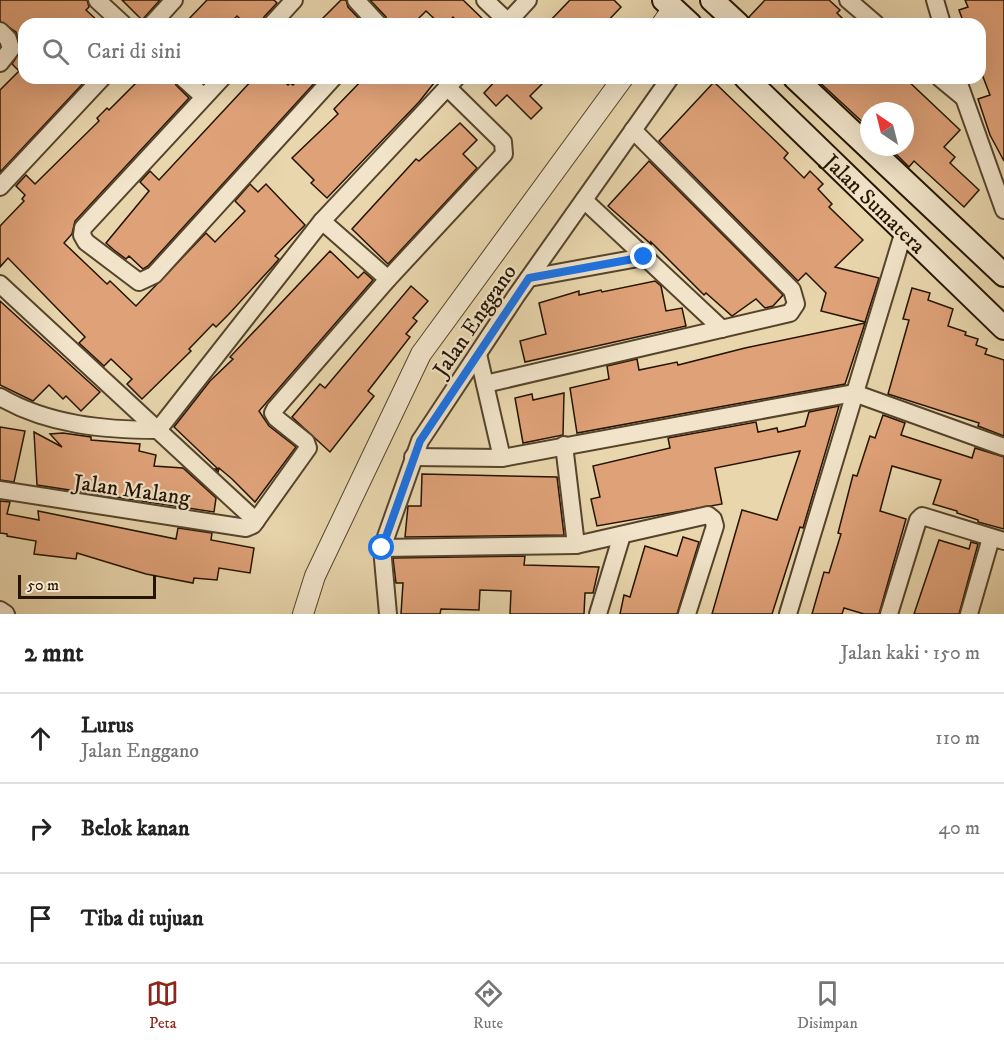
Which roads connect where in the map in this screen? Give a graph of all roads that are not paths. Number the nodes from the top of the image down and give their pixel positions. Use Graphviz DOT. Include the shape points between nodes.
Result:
graph roads {
  1 [pos="97,0"];
  2 [pos="174,0"];
  3 [pos="294,0"];
  4 [pos="356,0"];
  5 [pos="485,0"];
  6 [pos="528,0"];
  7 [pos="848,0"];
  8 [pos="935,0"];
  9 [pos="718,2"];
  10 [pos="116,18"];
  11 [pos="158,18"];
  12 [pos="278,18"];
  13 [pos="372,18"];
  14 [pos="502,18"];
  15 [pos="512,18"];
  16 [pos="733,18"];
  17 [pos="869,18"];
  18 [pos="940,18"];
  19 [pos="0,31"];
  20 [pos="0,63"];
  21 [pos="96,84"];
  22 [pos="190,84"];
  23 [pos="216,84"];
  24 [pos="328,84"];
  25 [pos="450,84"];
  26 [pos="454,84"];
  27 [pos="619,84"];
  28 [pos="666,84"];
  29 [pos="752,84"];
  30 [pos="801,84"];
  31 [pos="947,84"];
  32 [pos="959,84"];
  33 [pos="204,97"];
  34 [pos="963,97"];
  35 [pos="633,130"];
  36 [pos="0,187"];
  37 [pos="584,200"];
  38 [pos="1004,210"];
  39 [pos="322,221"];
  40 [pos="904,231"];
  41 [pos="983,255"];
  42 [pos="644,257"];
  43 [pos="1004,275"];
  44 [pos="529,278"];
  45 [pos="388,279"];
  46 [pos="957,282"];
  47 [pos="0,284"];
  48 [pos="1004,328"];
  49 [pos="722,329"];
  50 [pos="478,354"];
  51 [pos="485,384"];
  52 [pos="854,393"];
  53 [pos="0,397"];
  54 [pos="129,404"];
  55 [pos="118,430"];
  56 [pos="158,430"];
  57 [pos="564,445"];
  58 [pos="1004,447"];
  59 [pos="413,457"];
  60 [pos="502,458"];
  61 [pos="0,490"];
  62 [pos="256,521"];
  63 [pos="622,535"];
  64 [pos="998,539"];
  65 [pos="576,545"];
  66 [pos="382,548"];
  67 [pos="0,610"];
  68 [pos="6,614"];
  69 [pos="303,614"];
  70 [pos="388,614"];
  71 [pos="598,614"];
  72 [pos="687,614"];
  73 [pos="788,614"];
  74 [pos="888,614"];
  75 [pos="969,614"];
  1 -- 10 [label="street"];
  2 -- 11 [label="street"];
  3 -- 12 [label="street"];
  4 -- 13 [label="street"];
  5 -- 14 [label="street"];
  6 -- 15 [label="street"];
  7 -- 17 [label="street"];
  8 -- 18 [label="street"];
  9 -- 16 [label="main road"];
  19 -- 20 [label="street" via="11,50"];
  21 -- 36 [label="street"];
  22 -- 33 [label="street"];
  23 -- 33 [label="street"];
  24 -- 33 [label="street" via="154,275 139,282 86,242 83,228"];
  25 -- 39 [label="street"];
  26 -- 45 [label="street" via="503,142 504,154"];
  27 -- 69 [label="street" via="421,354 315,576"];
  28 -- 35 [label="street, Jalan Enggano"];
  29 -- 40 [label="main road, Jalan Sumatera"];
  30 -- 41 [label="main road, Jalan Sumatera"];
  31 -- 34 [label="street"];
  32 -- 34 [label="street"];
  34 -- 38 [label="street"];
  35 -- 37 [label="street, Jalan Enggano"];
  35 -- 49 [label="street" via="792,290 796,304 790,313"];
  37 -- 42 [label="street"];
  37 -- 44 [label="street, Jalan Enggano"];
  39 -- 45 [label="street"];
  39 -- 56 [label="street"];
  40 -- 46 [label="main road, Jalan Sumatera"];
  40 -- 52 [label="street"];
  41 -- 43 [label="main road, Jalan Sumatera"];
  41 -- 46 [label="main road"];
  42 -- 44 [label="street"];
  42 -- 49 [label="street"];
  44 -- 50 [label="street, Jalan Enggano"];
  45 -- 62 [label="street" via="275,409 276,418 306,442 308,448"];
  46 -- 48 [label="main road, Jalan Sumatera"];
  47 -- 54 [label="street"];
  49 -- 51 [label="street"];
  50 -- 51 [label="street"];
  50 -- 59 [label="street, Jalan Enggano"];
  51 -- 60 [label="street"];
  52 -- 57 [label="street"];
  52 -- 58 [label="street"];
  52 -- 73 [label="street"];
  53 -- 55 [label="street" via="81,425"];
  54 -- 55 [label="street"];
  54 -- 56 [label="street"];
  55 -- 56 [label="street"];
  56 -- 62 [label="street"];
  57 -- 60 [label="street"];
  57 -- 65 [label="street"];
  59 -- 60 [label="street"];
  59 -- 66 [label="street, Jalan Enggano"];
  61 -- 62 [label="street, Jalan Malang" via="246,528"];
  63 -- 65 [label="street"];
  63 -- 71 [label="street"];
  63 -- 72 [label="street" via="708,515 713,519 715,526"];
  64 -- 74 [label="street" via="922,516"];
  64 -- 75 [label="street"];
  65 -- 66 [label="street"];
  66 -- 70 [label="street, Jalan Enggano"];
  67 -- 68 [label="street"];
}
